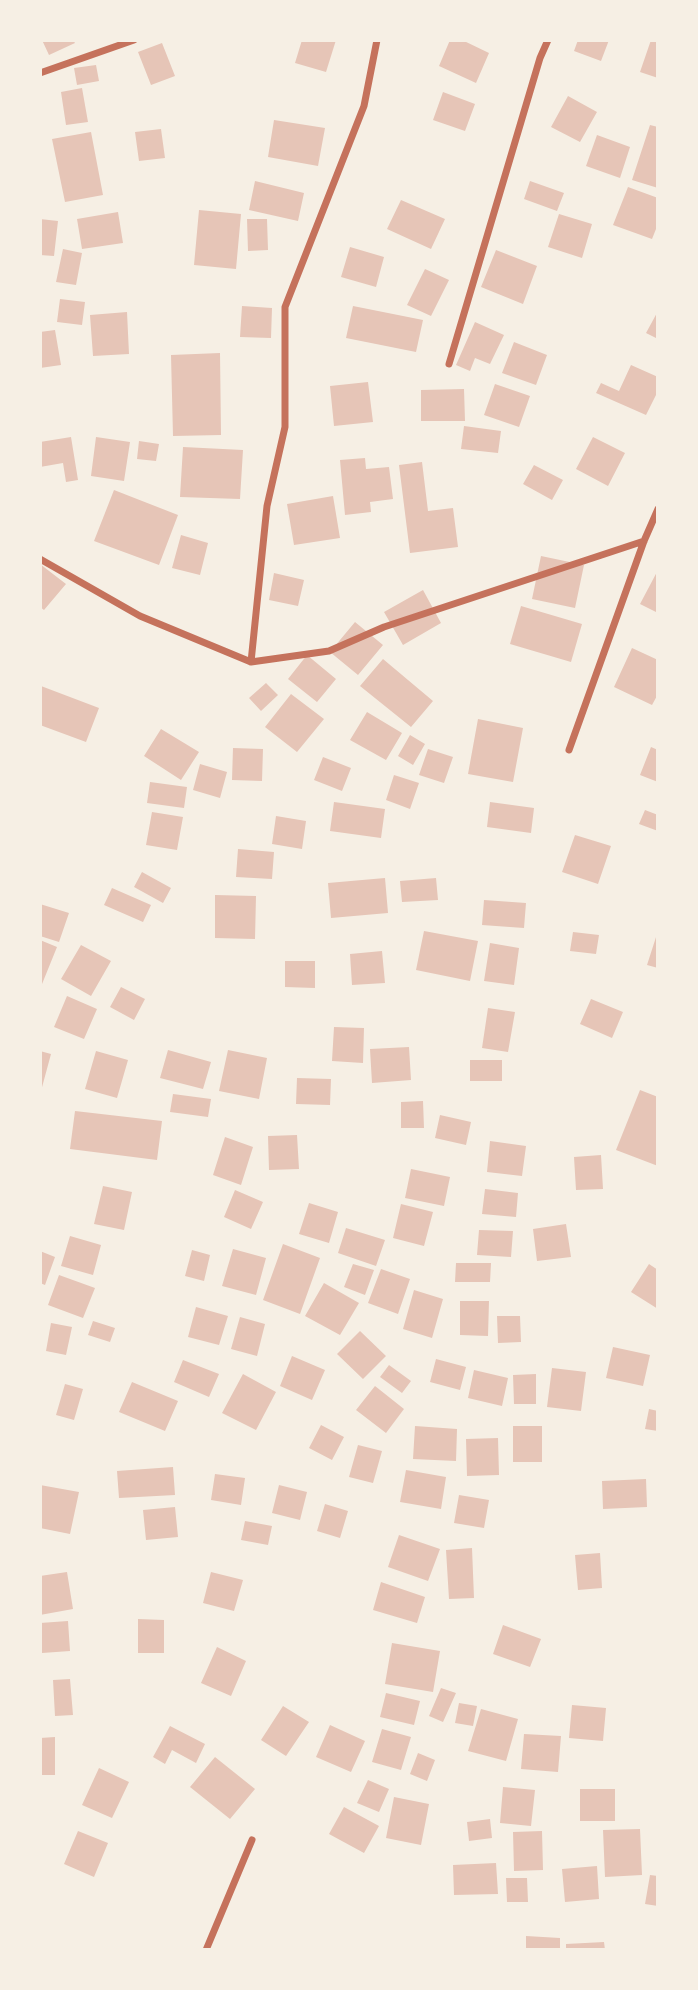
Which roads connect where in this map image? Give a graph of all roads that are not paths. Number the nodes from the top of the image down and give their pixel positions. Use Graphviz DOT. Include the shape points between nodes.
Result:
graph roads {
  1 [pos="134,40"];
  2 [pos="377,40"];
  3 [pos="548,40"];
  4 [pos="40,73"];
  5 [pos="449,365"];
  6 [pos="658,509"];
  7 [pos="644,541"];
  8 [pos="40,559"];
  9 [pos="251,663"];
  10 [pos="569,750"];
  11 [pos="252,1840"];
  12 [pos="206,1950"];
  1 -- 4 [label="street"];
  2 -- 9 [label="street" via="364,106 285,307 285,427 267,506"];
  3 -- 5 [label="street"];
  6 -- 7 [label="street"];
  7 -- 9 [label="street" via="396,623 329,651"];
  7 -- 10 [label="street"];
  8 -- 9 [label="street" via="140,616"];
  11 -- 12 [label="street"];
}
